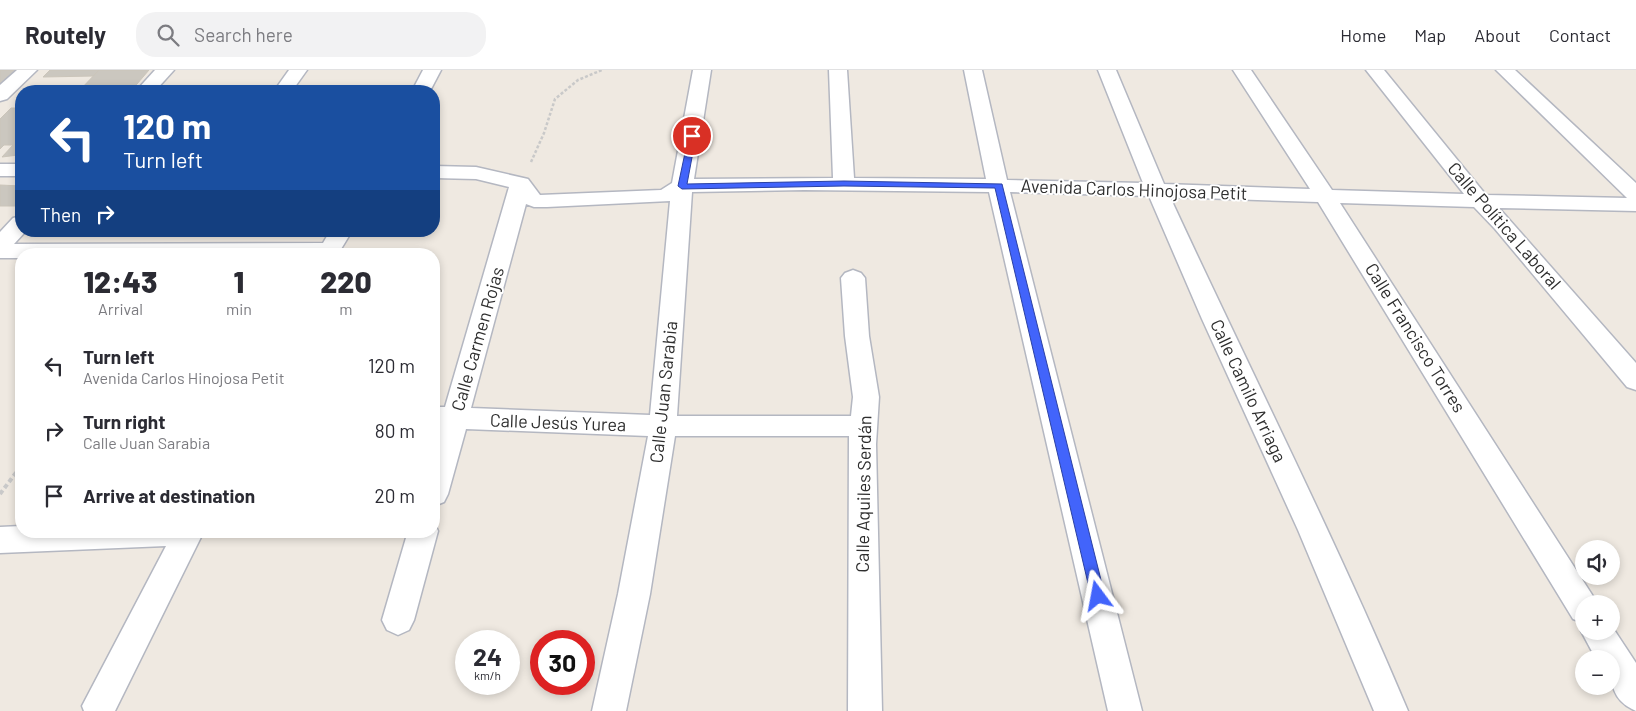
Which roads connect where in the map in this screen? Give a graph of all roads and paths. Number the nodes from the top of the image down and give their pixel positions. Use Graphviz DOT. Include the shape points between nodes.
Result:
graph roads {
  1 [pos="28,70"];
  2 [pos="165,70"];
  3 [pos="298,70"];
  4 [pos="432,70"];
  5 [pos="602,70"];
  6 [pos="702,70"];
  7 [pos="838,70"];
  8 [pos="973,70"];
  9 [pos="1107,70"];
  10 [pos="1242,70"];
  11 [pos="1375,70"];
  12 [pos="1506,70"];
  13 [pos="151,85"];
  14 [pos="287,85"];
  15 [pos="424,85"];
  16 [pos="0,96"];
  17 [pos="0,170"];
  18 [pos="15,170"];
  19 [pos="440,172"];
  20 [pos="521,183"];
  21 [pos="844,184"];
  22 [pos="682,186"];
  23 [pos="999,186"];
  24 [pos="1158,191"];
  25 [pos="1636,195"];
  26 [pos="1326,196"];
  27 [pos="1481,202"];
  28 [pos="1636,205"];
  29 [pos="15,229"];
  30 [pos="176,237"];
  31 [pos="337,237"];
  32 [pos="0,245"];
  33 [pos="167,248"];
  34 [pos="330,248"];
  35 [pos="0,251"];
  36 [pos="15,251"];
  37 [pos="853,278"];
  38 [pos="1636,380"];
  39 [pos="444,418"];
  40 [pos="663,426"];
  41 [pos="862,426"];
  42 [pos="440,448"];
  43 [pos="15,474"];
  44 [pos="0,494"];
  45 [pos="42,538"];
  46 [pos="185,538"];
  47 [pos="421,538"];
  48 [pos="0,540"];
  49 [pos="1575,595"];
  50 [pos="398,620"];
  51 [pos="1603,640"];
  52 [pos="1636,694"];
  53 [pos="99,706"];
  54 [pos="609,711"];
  55 [pos="865,711"];
  56 [pos="1125,711"];
  57 [pos="1391,711"];
  1 -- 16 [label="street"];
  2 -- 13 [label="street"];
  3 -- 14 [label="street"];
  4 -- 15 [label="street"];
  5 -- 20 [label="path" via="578,80 555,99 544,134"];
  6 -- 22 [label="street, Calle Juan Sarabia"];
  7 -- 21 [label="street"];
  8 -- 23 [label="street"];
  9 -- 24 [label="street, Calle Camilo Arriaga"];
  10 -- 26 [label="street, Calle Francisco Torres"];
  11 -- 27 [label="street, Calle Política Laboral"];
  12 -- 25 [label="street"];
  17 -- 18 [label="street"];
  19 -- 20 [label="street" via="476,172"];
  20 -- 22 [label="street, Avenida Carlos Hinojosa Petit" via="534,201 666,196"];
  20 -- 39 [label="street, Calle Carmen Rojas"];
  21 -- 22 [label="street, Avenida Carlos Hinojosa Petit"];
  21 -- 23 [label="street, Avenida Carlos Hinojosa Petit"];
  22 -- 40 [label="street, Calle Juan Sarabia"];
  23 -- 24 [label="street, Avenida Carlos Hinojosa Petit"];
  23 -- 56 [label="street"];
  24 -- 26 [label="street, Avenida Carlos Hinojosa Petit"];
  24 -- 57 [label="street, Calle Camilo Arriaga" via="1313,530"];
  26 -- 27 [label="street, Avenida Carlos Hinojosa Petit"];
  26 -- 49 [label="street, Calle Francisco Torres"];
  27 -- 28 [label="street, Avenida Carlos Hinojosa Petit"];
  27 -- 38 [label="street, Calle Política Laboral"];
  29 -- 32 [label="street"];
  30 -- 33 [label="street"];
  31 -- 34 [label="street"];
  35 -- 36 [label="street"];
  37 -- 41 [label="street, Calle Aquiles Serdán" via="866,397"];
  39 -- 40 [label="street, Calle Jesús Yurea"];
  39 -- 42 [label="street, Calle Carmen Rojas"];
  40 -- 41 [label="street, Calle Jesús Yurea"];
  40 -- 54 [label="street, Calle Juan Sarabia" via="634,594"];
  41 -- 55 [label="street, Calle Aquiles Serdán"];
  43 -- 44 [label="path"];
  45 -- 48 [label="street"];
  46 -- 53 [label="street"];
  47 -- 50 [label="street"];
  51 -- 52 [label="street"];
}
